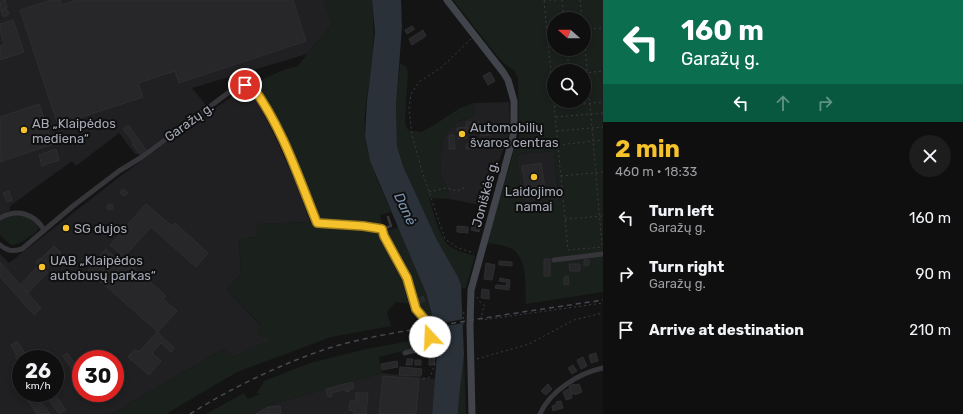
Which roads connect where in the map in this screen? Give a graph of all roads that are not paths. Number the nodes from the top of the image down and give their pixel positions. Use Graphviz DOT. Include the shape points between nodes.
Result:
graph roads {
  1 [pos="447,0"];
  2 [pos="388,217"];
  3 [pos="0,218"];
  4 [pos="382,229"];
  5 [pos="44,230"];
  6 [pos="0,244"];
  7 [pos="603,254"];
  8 [pos="554,260"];
  9 [pos="405,353"];
  10 [pos="603,368"];
  11 [pos="472,414"];
  12 [pos="540,414"];
  1 -- 11 [label="main road, Joniškės g." via="504,72 514,101 512,140 471,290"];
  2 -- 4 [label="lane" via="391,226"];
  3 -- 5 [label="street" via="11,212 23,214 36,219"];
  4 -- 5 [label="street, Garažų g." via="317,223 272,119 252,86 245,85 232,90 142,157 119,171"];
  4 -- 9 [label="street" via="407,278 416,309 427,322 430,336 428,345 424,348"];
  5 -- 6 [label="street, Garažų g." via="22,249 6,250"];
  7 -- 8 [label="street"];
  10 -- 12 [label="street" via="594,370 559,390 546,403"];
}
